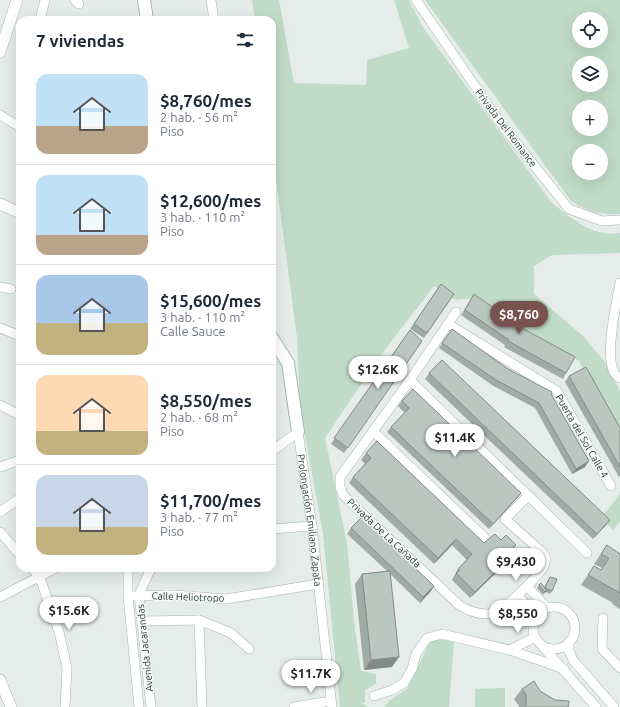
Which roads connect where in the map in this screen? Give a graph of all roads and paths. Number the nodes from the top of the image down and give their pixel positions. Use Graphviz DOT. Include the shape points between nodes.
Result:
graph roads {
  1 [pos="17,0"];
  2 [pos="45,0"];
  3 [pos="144,0"];
  4 [pos="211,0"];
  5 [pos="416,0"];
  6 [pos="41,16"];
  7 [pos="146,16"];
  8 [pos="213,16"];
  9 [pos="0,52"];
  10 [pos="0,115"];
  11 [pos="16,125"];
  12 [pos="0,204"];
  13 [pos="16,211"];
  14 [pos="620,220"];
  15 [pos="620,283"];
  16 [pos="0,287"];
  17 [pos="11,289"];
  18 [pos="618,307"];
  19 [pos="456,312"];
  20 [pos="448,324"];
  21 [pos="0,328"];
  22 [pos="16,334"];
  23 [pos="276,344"];
  24 [pos="620,378"];
  25 [pos="410,380"];
  26 [pos="0,406"];
  27 [pos="16,413"];
  28 [pos="373,431"];
  29 [pos="298,432"];
  30 [pos="276,448"];
  31 [pos="16,461"];
  32 [pos="0,467"];
  33 [pos="611,486"];
  34 [pos="528,496"];
  35 [pos="16,501"];
  36 [pos="0,512"];
  37 [pos="312,526"];
  38 [pos="276,529"];
  39 [pos="0,532"];
  40 [pos="485,538"];
  41 [pos="16,550"];
  42 [pos="587,553"];
  43 [pos="35,572"];
  44 [pos="50,572"];
  45 [pos="128,572"];
  46 [pos="149,572"];
  47 [pos="40,578"];
  48 [pos="318,584"];
  49 [pos="527,586"];
  50 [pos="139,595"];
  51 [pos="518,595"];
  52 [pos="128,596"];
  53 [pos="0,597"];
  54 [pos="547,608"];
  55 [pos="536,617"];
  56 [pos="603,618"];
  57 [pos="143,620"];
  58 [pos="199,620"];
  59 [pos="538,641"];
  60 [pos="569,642"];
  61 [pos="249,649"];
  62 [pos="510,650"];
  63 [pos="620,668"];
  64 [pos="564,669"];
  65 [pos="1,682"];
  66 [pos="374,696"];
  67 [pos="332,704"];
  68 [pos="11,707"];
  69 [pos="65,707"];
  70 [pos="139,707"];
  71 [pos="152,707"];
  72 [pos="202,707"];
  73 [pos="294,707"];
  74 [pos="596,707"];
  75 [pos="614,707"];
  1 -- 9 [label="street"];
  2 -- 6 [label="street"];
  3 -- 7 [label="main road"];
  4 -- 8 [label="street"];
  5 -- 14 [label="street, Privada Del Romance" via="501,124 569,209 602,221"];
  10 -- 11 [label="street"];
  12 -- 13 [label="street"];
  15 -- 18 [label="street"];
  16 -- 17 [label="street"];
  18 -- 24 [label="street" via="609,354 611,368"];
  19 -- 20 [label="street, Privada De La Cañada"];
  20 -- 25 [label="street, Privada De La Cañada"];
  20 -- 33 [label="street, Puerta del Sol Calle 4" via="557,391"];
  21 -- 22 [label="street"];
  23 -- 29 [label="main road, Prolongación Emiliano Zapata" via="288,363"];
  25 -- 28 [label="street, Privada De La Cañada"];
  25 -- 34 [label="street"];
  26 -- 27 [label="street"];
  28 -- 40 [label="street"];
  28 -- 51 [label="street, Privada De La Cañada" via="340,477 343,495 469,612 497,613"];
  29 -- 30 [label="street"];
  29 -- 37 [label="street, Prolongación Emiliano Zapata"];
  31 -- 32 [label="street"];
  34 -- 42 [label="street"];
  34 -- 49 [label="street, Privada De La Cañada" via="504,519 543,553 546,559 543,568"];
  35 -- 36 [label="street"];
  37 -- 38 [label="street"];
  37 -- 48 [label="street, Prolongación Emiliano Zapata"];
  39 -- 41 [label="street"];
  43 -- 47 [label="street"];
  44 -- 47 [label="street"];
  45 -- 52 [label="street, Avenida Jacarandas"];
  46 -- 50 [label="street, Avenida Jacarandas"];
  47 -- 53 [label="street"];
  47 -- 69 [label="street" via="59,632 67,668"];
  48 -- 50 [label="street, Calle Heliotropo" via="226,599"];
  48 -- 67 [label="street, Prolongación Emiliano Zapata"];
  49 -- 51 [label="street, Privada De La Cañada"];
  49 -- 54 [label="street"];
  50 -- 52 [label="street, Calle Heliotropo"];
  50 -- 57 [label="street, Avenida Jacarandas"];
  51 -- 55 [label="street"];
  52 -- 70 [label="street, Avenida Jacarandas"];
  54 -- 55 [label="street"];
  54 -- 60 [label="street" via="561,608 572,617 575,631"];
  55 -- 59 [label="street" via="534,624"];
  56 -- 63 [label="street" via="602,649"];
  57 -- 58 [label="street"];
  57 -- 71 [label="street, Avenida Jacarandas"];
  58 -- 61 [label="street" via="231,633"];
  58 -- 72 [label="street"];
  59 -- 60 [label="street" via="551,649 557,649"];
  59 -- 62 [label="street"];
  59 -- 64 [label="street"];
  60 -- 75 [label="street" via="573,660"];
  62 -- 64 [label="street"];
  62 -- 66 [label="street" via="442,634 427,638 416,654 412,669 404,683"];
  64 -- 74 [label="street"];
  65 -- 68 [label="street"];
  67 -- 73 [label="street"];
}
